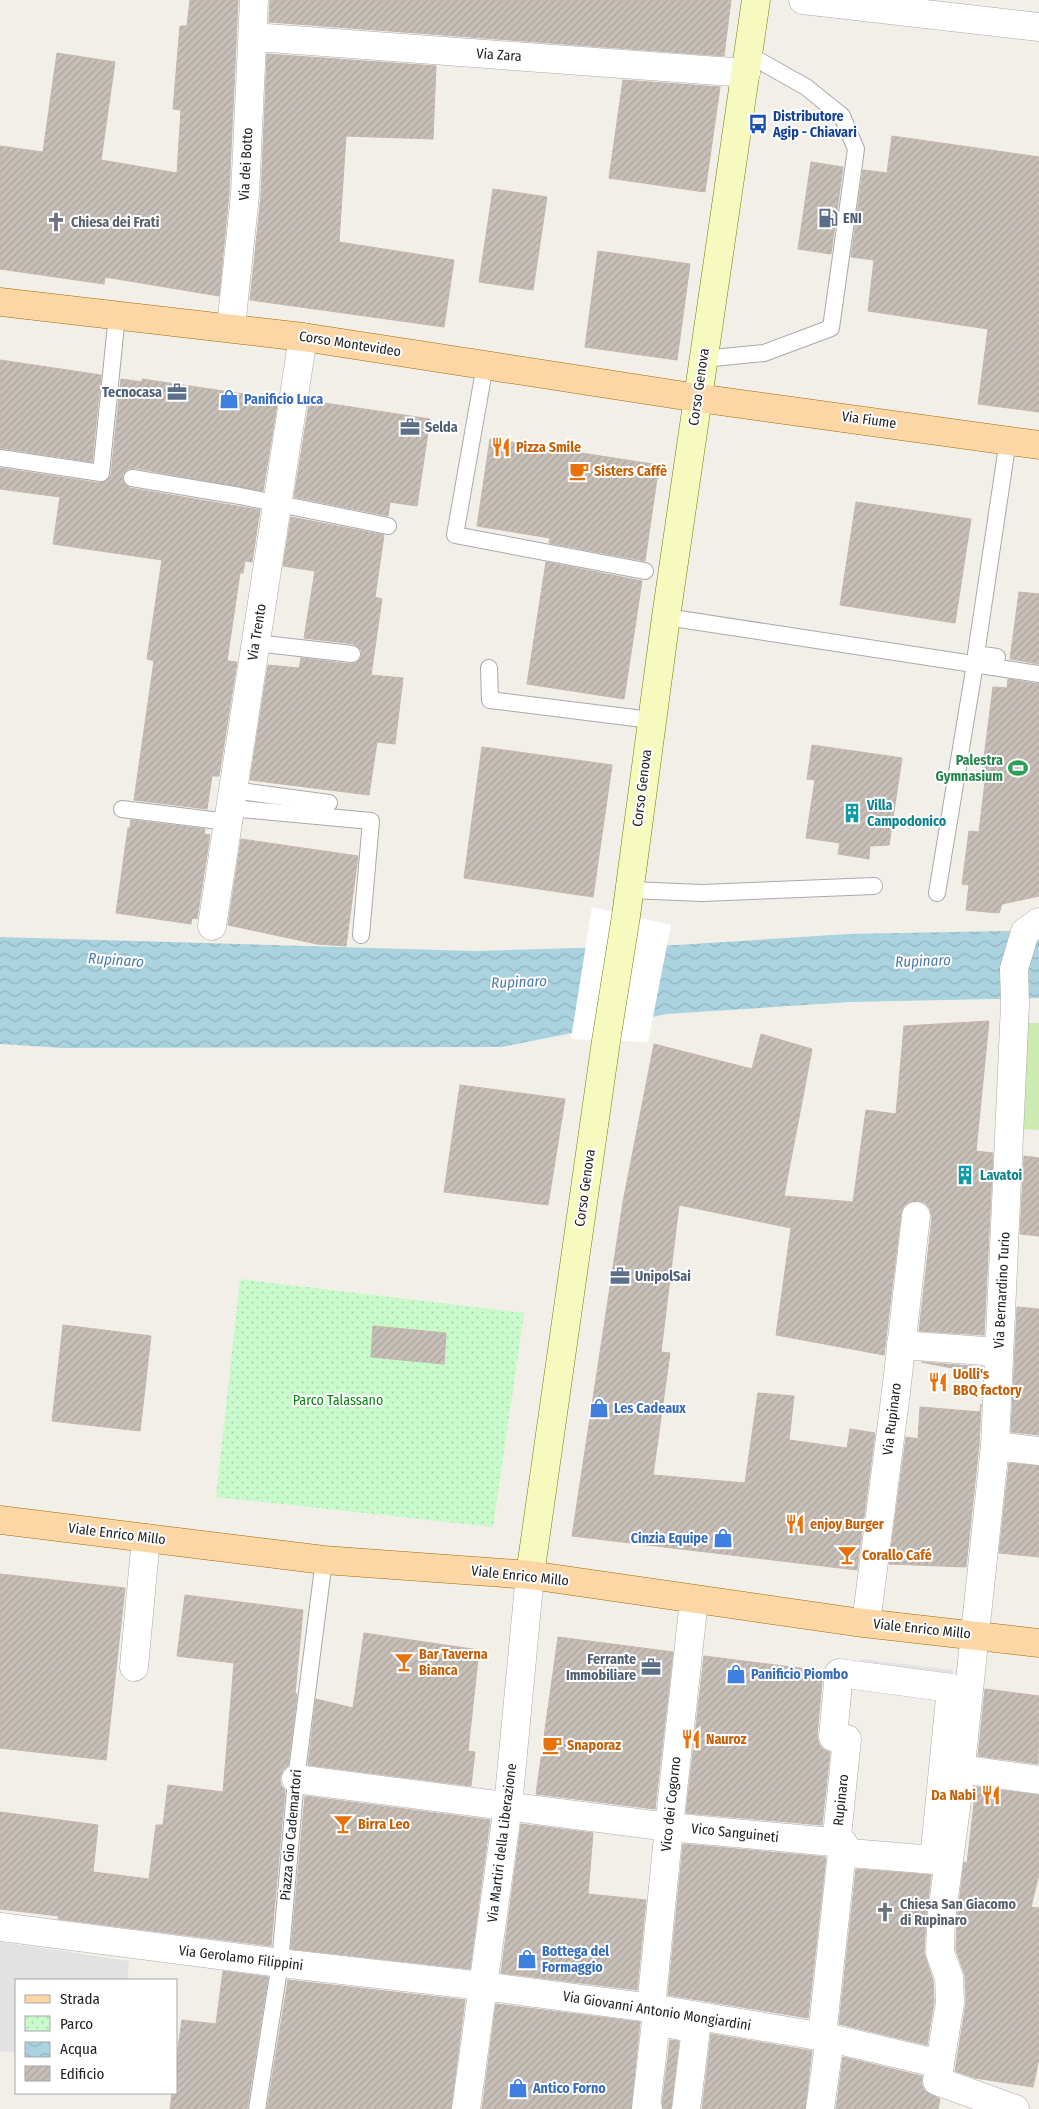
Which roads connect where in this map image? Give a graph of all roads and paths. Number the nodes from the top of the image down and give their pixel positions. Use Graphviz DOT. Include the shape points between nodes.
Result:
graph roads {
  1 [pos="254,0"];
  2 [pos="756,0"];
  3 [pos="803,0"];
  4 [pos="1039,27"];
  5 [pos="253,37"];
  6 [pos="747,64"];
  7 [pos="0,302"];
  8 [pos="117,315"];
  9 [pos="232,328"];
  10 [pos="303,337"];
  11 [pos="703,359"];
  12 [pos="485,365"];
  13 [pos="698,398"];
  14 [pos="1008,440"];
  15 [pos="1039,445"];
  16 [pos="0,458"];
  17 [pos="132,478"];
  18 [pos="277,504"];
  19 [pos="388,526"];
  20 [pos="645,571"];
  21 [pos="666,616"];
  22 [pos="256,643"];
  23 [pos="352,654"];
  24 [pos="1039,663"];
  25 [pos="974,664"];
  26 [pos="490,668"];
  27 [pos="1039,674"];
  28 [pos="651,720"];
  29 [pos="329,802"];
  30 [pos="230,807"];
  31 [pos="122,809"];
  32 [pos="874,886"];
  33 [pos="937,893"];
  34 [pos="628,903"];
  35 [pos="212,926"];
  36 [pos="1032,927"];
  37 [pos="361,935"];
  38 [pos="916,1216"];
  39 [pos="901,1345"];
  40 [pos="999,1352"];
  41 [pos="996,1446"];
  42 [pos="1039,1451"];
  43 [pos="0,1520"];
  44 [pos="146,1538"];
  45 [pos="324,1560"];
  46 [pos="530,1575"];
  47 [pos="694,1600"];
  48 [pos="866,1623"];
  49 [pos="974,1635"];
  50 [pos="1039,1643"];
  51 [pos="134,1667"];
  52 [pos="960,1770"];
  53 [pos="296,1779"];
  54 [pos="1039,1780"];
  55 [pos="508,1806"];
  56 [pos="668,1826"];
  57 [pos="843,1843"];
  58 [pos="0,1927"];
  59 [pos="280,1964"];
  60 [pos="483,1986"];
  61 [pos="667,2015"];
  62 [pos="826,2037"];
  63 [pos="938,2072"];
  64 [pos="257,2109"];
  65 [pos="466,2109"];
  66 [pos="648,2109"];
  67 [pos="686,2109"];
  68 [pos="820,2109"];
  69 [pos="1015,2109"];
  1 -- 5 [label="street, Via dei Botto"];
  2 -- 6 [label="main road, Corso Genova"];
  3 -- 4 [label="street"];
  5 -- 6 [label="street, Via Zara"];
  5 -- 9 [label="street, Via dei Botto" via="245,194"];
  6 -- 11 [label="main road, Corso Genova"];
  6 -- 11 [label="lane" via="806,87 842,116 856,149 831,328 764,353"];
  7 -- 8 [label="main road, Corso Montevideo"];
  8 -- 9 [label="main road, Corso Montevideo"];
  8 -- 16 [label="lane" via="101,473"];
  9 -- 10 [label="main road, Corso Montevideo"];
  10 -- 12 [label="main road, Corso Montevideo"];
  10 -- 18 [label="street, Via Trento"];
  11 -- 13 [label="main road, Corso Genova"];
  12 -- 13 [label="main road, Corso Montevideo"];
  12 -- 20 [label="lane" via="454,535"];
  13 -- 14 [label="main road, Via Fiume"];
  13 -- 21 [label="main road, Corso Genova"];
  14 -- 15 [label="main road, Via Fiume"];
  14 -- 24 [label="lane" via="976,654"];
  17 -- 18 [label="lane"];
  18 -- 19 [label="lane"];
  18 -- 22 [label="street, Via Trento"];
  21 -- 25 [label="lane"];
  21 -- 28 [label="main road, Corso Genova"];
  22 -- 23 [label="lane"];
  22 -- 30 [label="street, Via Trento"];
  25 -- 27 [label="lane"];
  25 -- 33 [label="lane"];
  26 -- 28 [label="lane" via="490,700"];
  28 -- 34 [label="main road, Corso Genova"];
  29 -- 30 [label="lane"];
  30 -- 31 [label="lane"];
  30 -- 35 [label="street, Via Trento"];
  30 -- 37 [label="lane" via="371,822"];
  32 -- 34 [label="lane" via="702,894"];
  34 -- 46 [label="main road, Corso Genova"];
  36 -- 40 [label="street, Via Bernardino Turio" via="1014,969"];
  38 -- 39 [label="street, Via Rupinaro"];
  39 -- 40 [label="street"];
  39 -- 48 [label="street, Via Rupinaro"];
  40 -- 41 [label="street, Via Bernardino Turio"];
  41 -- 42 [label="street"];
  41 -- 49 [label="street, Via Bernardino Turio"];
  43 -- 44 [label="main road, Viale Enrico Millo"];
  44 -- 45 [label="main road, Viale Enrico Millo"];
  44 -- 51 [label="street"];
  45 -- 46 [label="main road, Viale Enrico Millo"];
  45 -- 53 [label="lane, Piazza Gio Cademartori"];
  46 -- 47 [label="main road, Viale Enrico Millo"];
  46 -- 55 [label="street, Via Martiri della Liberazione"];
  47 -- 48 [label="main road, Viale Enrico Millo"];
  47 -- 56 [label="street, Vico dei Cogorno"];
  48 -- 49 [label="main road, Viale Enrico Millo"];
  49 -- 50 [label="main road, Viale Enrico Millo"];
  49 -- 52 [label="street, Via Bernardino Turio"];
  52 -- 54 [label="street"];
  52 -- 63 [label="street, Via Bernardino Turio" via="941,1920 940,1953 949,1977 950,2002"];
  53 -- 55 [label="street, Vico Sanguineti"];
  53 -- 59 [label="lane, Piazza Gio Cademartori"];
  55 -- 56 [label="street, Vico Sanguineti"];
  55 -- 60 [label="street, Via Martiri della Liberazione"];
  56 -- 57 [label="street, Vico Sanguineti"];
  56 -- 61 [label="street, Vico dei Cogorno"];
  57 -- 57 [label="street, Rupinaro" via="850,1853 934,1860 951,1688 838,1673 833,1737 847,1739 838,1836"];
  57 -- 62 [label="street"];
  58 -- 59 [label="street, Via Gerolamo Filippini"];
  59 -- 60 [label="street, Via Gerolamo Filippini"];
  59 -- 64 [label="lane, Piazza Gio Cademartori"];
  60 -- 61 [label="street, Via Giovanni Antonio Mongiardini"];
  60 -- 65 [label="street, Via Martiri della Liberazione"];
  61 -- 62 [label="street, Via Giovanni Antonio Mongiardini"];
  61 -- 66 [label="street" via="656,2021"];
  61 -- 67 [label="street" via="696,2028"];
  62 -- 63 [label="street, Via Giovanni Antonio Mongiardini"];
  62 -- 68 [label="street"];
  63 -- 69 [label="street, Via Giovanni Antonio Mongiardini"];
}
